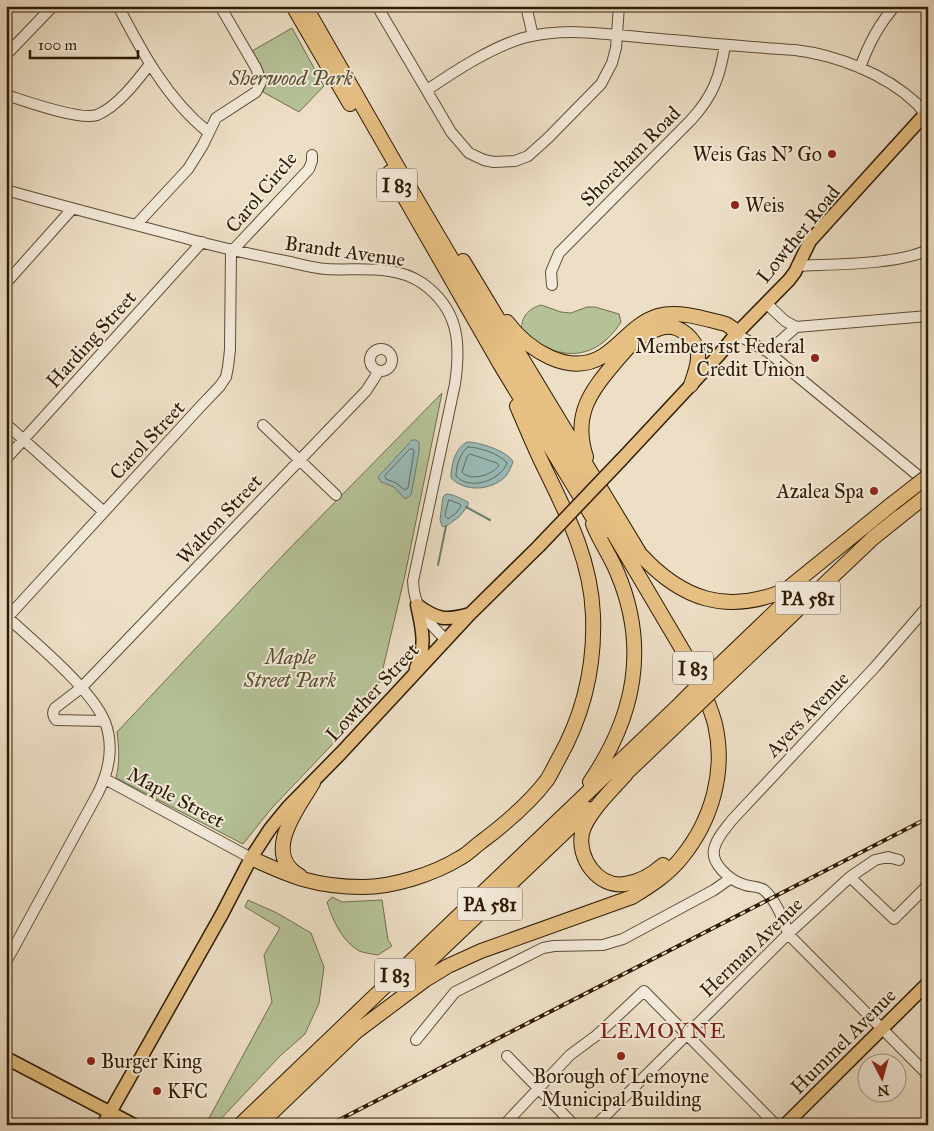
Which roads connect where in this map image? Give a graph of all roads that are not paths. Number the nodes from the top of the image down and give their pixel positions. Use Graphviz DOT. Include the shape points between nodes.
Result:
graph roads {
  1 [pos="52,6"];
  2 [pos="118,6"];
  3 [pos="220,6"];
  4 [pos="293,6"];
  5 [pos="305,6"];
  6 [pos="377,6"];
  7 [pos="526,6"];
  8 [pos="619,6"];
  9 [pos="895,6"];
  10 [pos="617,35"];
  11 [pos="533,36"];
  12 [pos="327,44"];
  13 [pos="725,44"];
  14 [pos="6,55"];
  15 [pos="150,64"];
  16 [pos="860,68"];
  17 [pos="427,90"];
  18 [pos="6,95"];
  19 [pos="927,115"];
  20 [pos="208,132"];
  21 [pos="312,155"];
  22 [pos="6,190"];
  23 [pos="72,208"];
  24 [pos="136,225"];
  25 [pos="202,242"];
  26 [pos="232,250"];
  27 [pos="928,250"];
  28 [pos="797,266"];
  29 [pos="6,283"];
  30 [pos="552,285"];
  31 [pos="483,292"];
  32 [pos="766,302"];
  33 [pos="928,316"];
  34 [pos="796,327"];
  35 [pos="736,334"];
  36 [pos="640,337"];
  37 [pos="768,352"];
  38 [pos="500,364"];
  39 [pos="379,371"];
  40 [pos="691,385"];
  41 [pos="6,424"];
  42 [pos="263,425"];
  43 [pos="24,440"];
  44 [pos="6,459"];
  45 [pos="299,460"];
  46 [pos="928,476"];
  47 [pos="596,481"];
  48 [pos="928,484"];
  49 [pos="928,494"];
  50 [pos="336,495"];
  51 [pos="886,508"];
  52 [pos="104,512"];
  53 [pos="592,516"];
  54 [pos="417,605"];
  55 [pos="928,606"];
  56 [pos="470,614"];
  57 [pos="7,618"];
  58 [pos="446,640"];
  59 [pos="412,675"];
  60 [pos="710,683"];
  61 [pos="81,688"];
  62 [pos="684,709"];
  63 [pos="104,722"];
  64 [pos="626,774"];
  65 [pos="105,780"];
  66 [pos="313,783"];
  67 [pos="552,826"];
  68 [pos="251,858"];
  69 [pos="899,860"];
  70 [pos="850,877"];
  71 [pos="730,878"];
  72 [pos="311,882"];
  73 [pos="928,884"];
  74 [pos="788,934"];
  75 [pos="6,962"];
  76 [pos="928,983"];
  77 [pos="882,1028"];
  78 [pos="353,1034"];
  79 [pos="687,1035"];
  80 [pos="416,1040"];
  81 [pos="507,1056"];
  82 [pos="6,1058"];
  83 [pos="928,1075"];
  84 [pos="539,1089"];
  85 [pos="111,1119"];
  86 [pos="103,1125"];
  87 [pos="134,1125"];
  88 [pos="240,1125"];
  89 [pos="259,1125"];
  90 [pos="504,1125"];
  91 [pos="574,1125"];
  92 [pos="596,1125"];
  93 [pos="776,1125"];
  94 [pos="785,1125"];
  1 -- 14 [label="street"];
  2 -- 15 [label="street"];
  3 -- 20 [label="street" via="261,82 254,95 216,118"];
  4 -- 38 [label="highway, I 83"];
  5 -- 12 [label="highway, I 83"];
  6 -- 17 [label="street"];
  7 -- 11 [label="street"];
  8 -- 10 [label="street"];
  9 -- 16 [label="street" via="870,44"];
  10 -- 11 [label="street" via="570,32"];
  10 -- 13 [label="street"];
  10 -- 17 [label="street" via="612,63 601,84 536,150 515,161 494,162 469,153 451,132"];
  11 -- 17 [label="street" via="501,47"];
  12 -- 31 [label="highway"];
  12 -- 78 [label="highway, I 83" via="689,660 710,708 719,758 714,798 706,820 682,858 653,884 624,900 448,966"];
  13 -- 16 [label="street" via="809,52"];
  13 -- 30 [label="street, Shoreham Road" via="718,79 704,104 559,253 551,272"];
  15 -- 18 [label="street" via="109,108 93,116 79,116"];
  15 -- 20 [label="street" via="179,105"];
  16 -- 19 [label="street" via="879,77"];
  19 -- 28 [label="main road, Lowther Road" via="810,241"];
  20 -- 24 [label="street" via="188,169"];
  21 -- 26 [label="street, Carol Circle" via="309,169"];
  22 -- 23 [label="street, Brandt Avenue"];
  23 -- 24 [label="street, Brandt Avenue"];
  23 -- 29 [label="street"];
  24 -- 25 [label="street, Brandt Avenue"];
  25 -- 26 [label="street, Brandt Avenue"];
  25 -- 43 [label="street, Harding Street"];
  26 -- 52 [label="street, Carol Street" via="230,350 226,377"];
  26 -- 54 [label="street, Brandt Avenue" via="321,268 367,268 404,274 430,289 448,311 456,333 458,360 414,581"];
  27 -- 28 [label="street" via="892,260"];
  28 -- 32 [label="main road, Lowther Road" via="789,280"];
  31 -- 35 [label="highway" via="526,342 549,357 568,363 586,363 596,359 642,324 665,315 684,315 726,324"];
  31 -- 47 [label="highway"];
  32 -- 34 [label="street"];
  32 -- 35 [label="main road, Lowther Road"];
  33 -- 34 [label="street"];
  34 -- 37 [label="street"];
  35 -- 36 [label="highway" via="674,320 653,325"];
  35 -- 37 [label="street"];
  35 -- 40 [label="main road, Lowther Street"];
  36 -- 40 [label="highway" via="667,326 680,329 688,336 698,356"];
  36 -- 47 [label="highway" via="598,382 587,399 582,444"];
  37 -- 48 [label="street"];
  38 -- 53 [label="highway, I 83"];
  38 -- 72 [label="highway" via="575,532 587,574 593,614 592,657 583,701 570,740 547,779 511,820 460,858 434,871 392,884 365,887"];
  39 -- 45 [label="street, Walton Street" via="366,391"];
  40 -- 56 [label="main road, Lowther Street, bridge"];
  41 -- 43 [label="street"];
  42 -- 45 [label="street"];
  43 -- 44 [label="street, Harding Street"];
  43 -- 52 [label="street"];
  45 -- 50 [label="street"];
  45 -- 61 [label="street, Walton Street"];
  46 -- 51 [label="highway, PA 581, bridge"];
  47 -- 51 [label="highway" via="640,554 653,568 676,586 718,602 760,599 786,590"];
  49 -- 60 [label="highway, PA 581"];
  51 -- 60 [label="highway, PA 581"];
  52 -- 57 [label="street, Carol Street"];
  53 -- 64 [label="highway" via="688,674 702,710 710,744 710,774 704,802 692,829 660,868 636,881 618,884 606,881 589,867 582,851 582,832 588,818"];
  53 -- 67 [label="highway, I 83" via="593,526 618,572 630,614 634,652 632,684 627,708 608,754 590,782"];
  54 -- 56 [label="main road" via="438,618 451,619"];
  54 -- 58 [label="street, Brandt Avenue"];
  54 -- 59 [label="main road" via="423,640 421,657"];
  55 -- 71 [label="street, Ayers Avenue" via="721,834 714,848 718,863"];
  56 -- 58 [label="main road, Lowther Street"];
  57 -- 61 [label="street, Maple Street"];
  58 -- 59 [label="main road, Lowther Street"];
  59 -- 66 [label="main road, Lowther Street"];
  60 -- 62 [label="highway, PA 581, bridge"];
  61 -- 63 [label="street, Maple Street"];
  61 -- 63 [label="street, Walton Street" via="55,708 56,720"];
  62 -- 64 [label="highway, PA 581"];
  62 -- 67 [label="highway, PA 581"];
  63 -- 65 [label="street, Maple Street" via="110,749"];
  64 -- 78 [label="highway, PA 581"];
  65 -- 68 [label="street, Maple Street"];
  65 -- 75 [label="street"];
  66 -- 68 [label="main road, Lowther Street" via="276,820"];
  66 -- 72 [label="highway" via="282,841 282,852 293,872"];
  67 -- 88 [label="highway, I 83"];
  68 -- 72 [label="highway"];
  68 -- 85 [label="main road, Lowther Street"];
  69 -- 70 [label="street, Herman Avenue" via="888,857 875,860"];
  70 -- 73 [label="street" via="894,919"];
  70 -- 74 [label="street, Herman Avenue"];
  71 -- 74 [label="street" via="747,886 762,888 782,915"];
  71 -- 80 [label="street" via="714,890 623,939 603,945 543,948 463,987 455,992"];
  74 -- 77 [label="street"];
  74 -- 79 [label="street, Herman Avenue"];
  76 -- 77 [label="main road, Hummel Avenue"];
  77 -- 83 [label="street"];
  77 -- 94 [label="main road, Hummel Avenue"];
  78 -- 89 [label="highway, I 83"];
  79 -- 84 [label="street" via="644,991 570,1056"];
  79 -- 92 [label="street, Herman Avenue"];
  79 -- 93 [label="street"];
  81 -- 84 [label="street"];
  82 -- 85 [label="main road"];
  84 -- 90 [label="street"];
  84 -- 91 [label="street"];
  85 -- 86 [label="main road, Lowther Street"];
  85 -- 87 [label="main road"];
}
